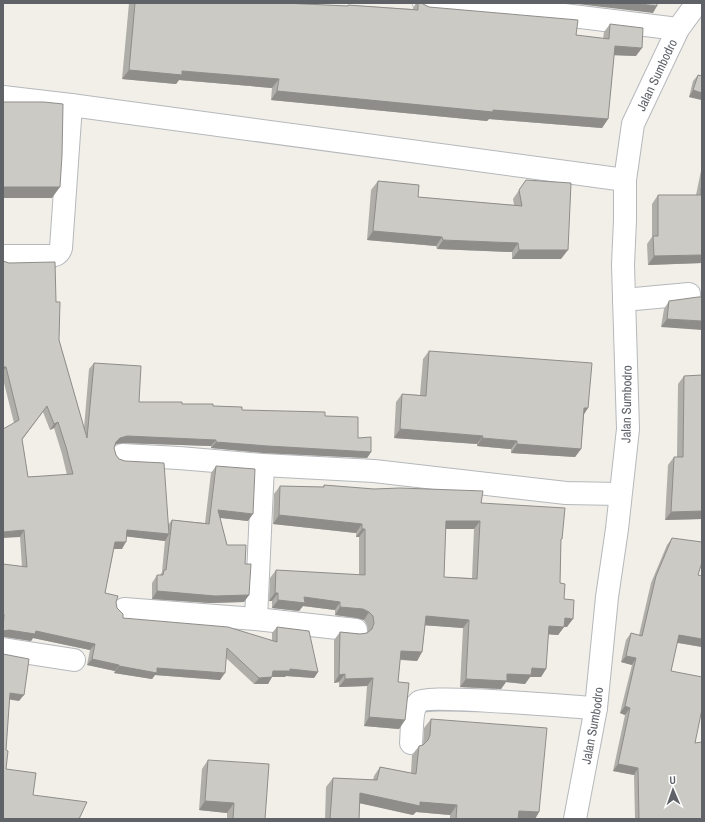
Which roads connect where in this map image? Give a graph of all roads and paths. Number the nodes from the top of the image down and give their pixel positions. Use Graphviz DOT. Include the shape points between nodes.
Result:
graph roads {
  1 [pos="424,3"];
  2 [pos="697,3"];
  3 [pos="556,9"];
  4 [pos="678,28"];
  5 [pos="3,97"];
  6 [pos="71,105"];
  7 [pos="625,180"];
  8 [pos="3,256"];
  9 [pos="689,294"];
  10 [pos="624,300"];
  11 [pos="122,455"];
  12 [pos="263,465"];
  13 [pos="620,494"];
  14 [pos="124,610"];
  15 [pos="256,620"];
  16 [pos="356,630"];
  17 [pos="3,649"];
  18 [pos="74,660"];
  19 [pos="596,708"];
  20 [pos="411,743"];
  21 [pos="575,819"];
  1 -- 3 [label="street"];
  2 -- 4 [label="street, Jalan Sumbodro"];
  3 -- 4 [label="street"];
  4 -- 7 [label="street, Jalan Sumbodro" via="633,124"];
  5 -- 6 [label="street"];
  6 -- 7 [label="street"];
  6 -- 8 [label="street" via="61,248 55,255 50,256"];
  7 -- 10 [label="street, Jalan Sumbodro"];
  9 -- 10 [label="street"];
  10 -- 13 [label="street, Jalan Sumbodro" via="628,429"];
  11 -- 12 [label="street"];
  12 -- 13 [label="street" via="374,471 566,493"];
  12 -- 15 [label="street"];
  13 -- 19 [label="street, Jalan Sumbodro"];
  14 -- 15 [label="street"];
  15 -- 16 [label="street"];
  17 -- 18 [label="street"];
  19 -- 20 [label="street" via="428,699 420,701 415,707"];
  19 -- 21 [label="street, Jalan Sumbodro"];
}
